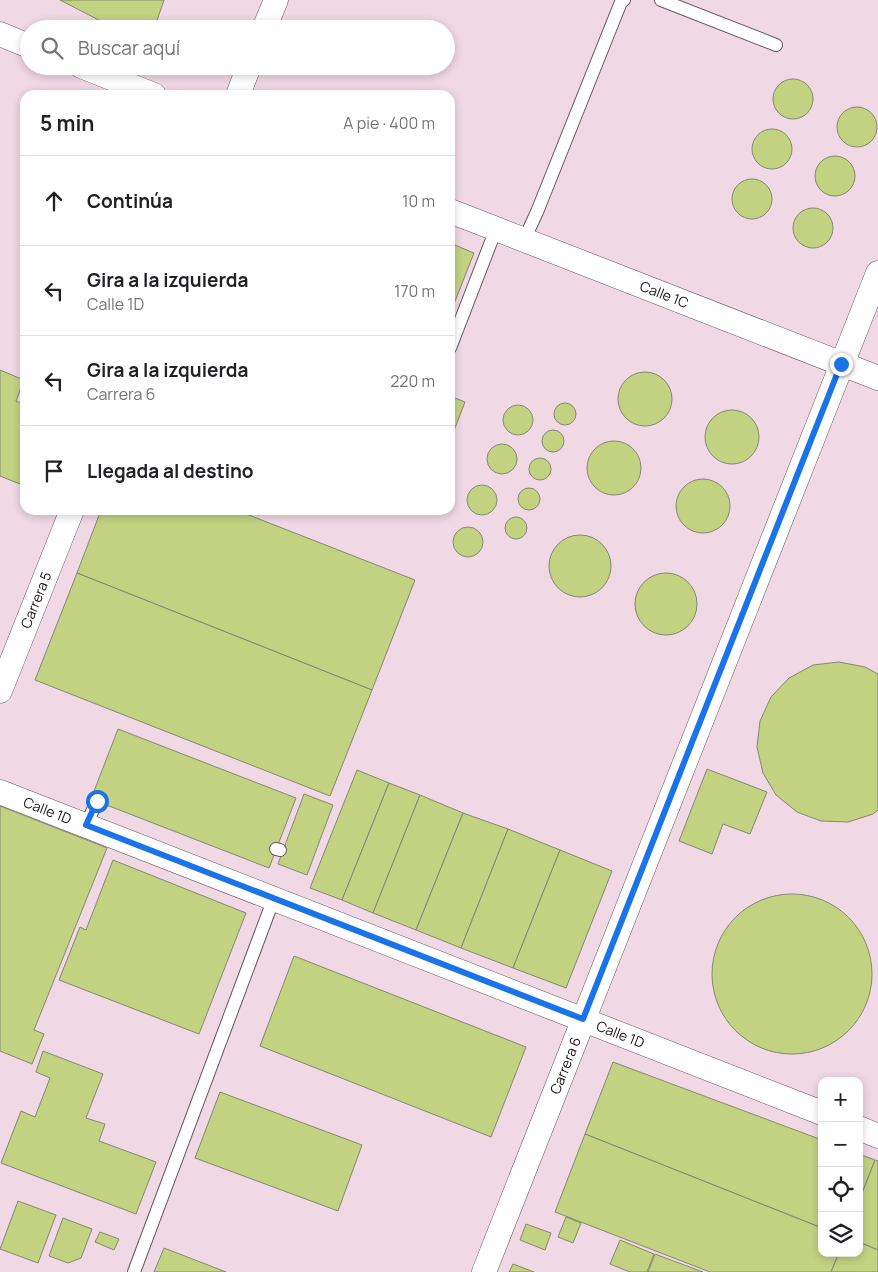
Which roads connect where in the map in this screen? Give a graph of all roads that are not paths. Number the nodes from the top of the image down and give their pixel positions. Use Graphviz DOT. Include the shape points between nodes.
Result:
graph roads {
  1 [pos="276,0"];
  2 [pos="624,0"];
  3 [pos="661,0"];
  4 [pos="268,20"];
  5 [pos="0,34"];
  6 [pos="20,42"];
  7 [pos="776,45"];
  8 [pos="104,75"];
  9 [pos="246,75"];
  10 [pos="141,90"];
  11 [pos="240,90"];
  12 [pos="455,213"];
  13 [pos="496,229"];
  14 [pos="524,240"];
  15 [pos="878,273"];
  16 [pos="455,335"];
  17 [pos="841,364"];
  18 [pos="878,378"];
  19 [pos="70,515"];
  20 [pos="0,691"];
  21 [pos="0,792"];
  22 [pos="97,801"];
  23 [pos="86,825"];
  24 [pos="274,898"];
  25 [pos="583,1019"];
  26 [pos="818,1111"];
  27 [pos="863,1130"];
  28 [pos="878,1136"];
  29 [pos="134,1272"];
  30 [pos="484,1272"];
  1 -- 4 [label="street"];
  2 -- 14 [label="lane"];
  3 -- 7 [label="lane"];
  5 -- 6 [label="street"];
  8 -- 10 [label="street"];
  9 -- 11 [label="street"];
  12 -- 13 [label="street, Calle 1C"];
  13 -- 14 [label="street, Calle 1C"];
  13 -- 16 [label="lane"];
  14 -- 17 [label="street, Calle 1C"];
  15 -- 17 [label="street, Carrera 6"];
  17 -- 18 [label="street, Calle 1C"];
  17 -- 25 [label="street, Carrera 6"];
  19 -- 20 [label="street, Carrera 5"];
  21 -- 23 [label="street, Calle 1D"];
  22 -- 23 [label="lane"];
  23 -- 24 [label="street, Calle 1D"];
  24 -- 25 [label="street, Calle 1D"];
  24 -- 29 [label="lane"];
  25 -- 26 [label="street, Calle 1D"];
  25 -- 30 [label="street, Carrera 6"];
  27 -- 28 [label="street"];
}
